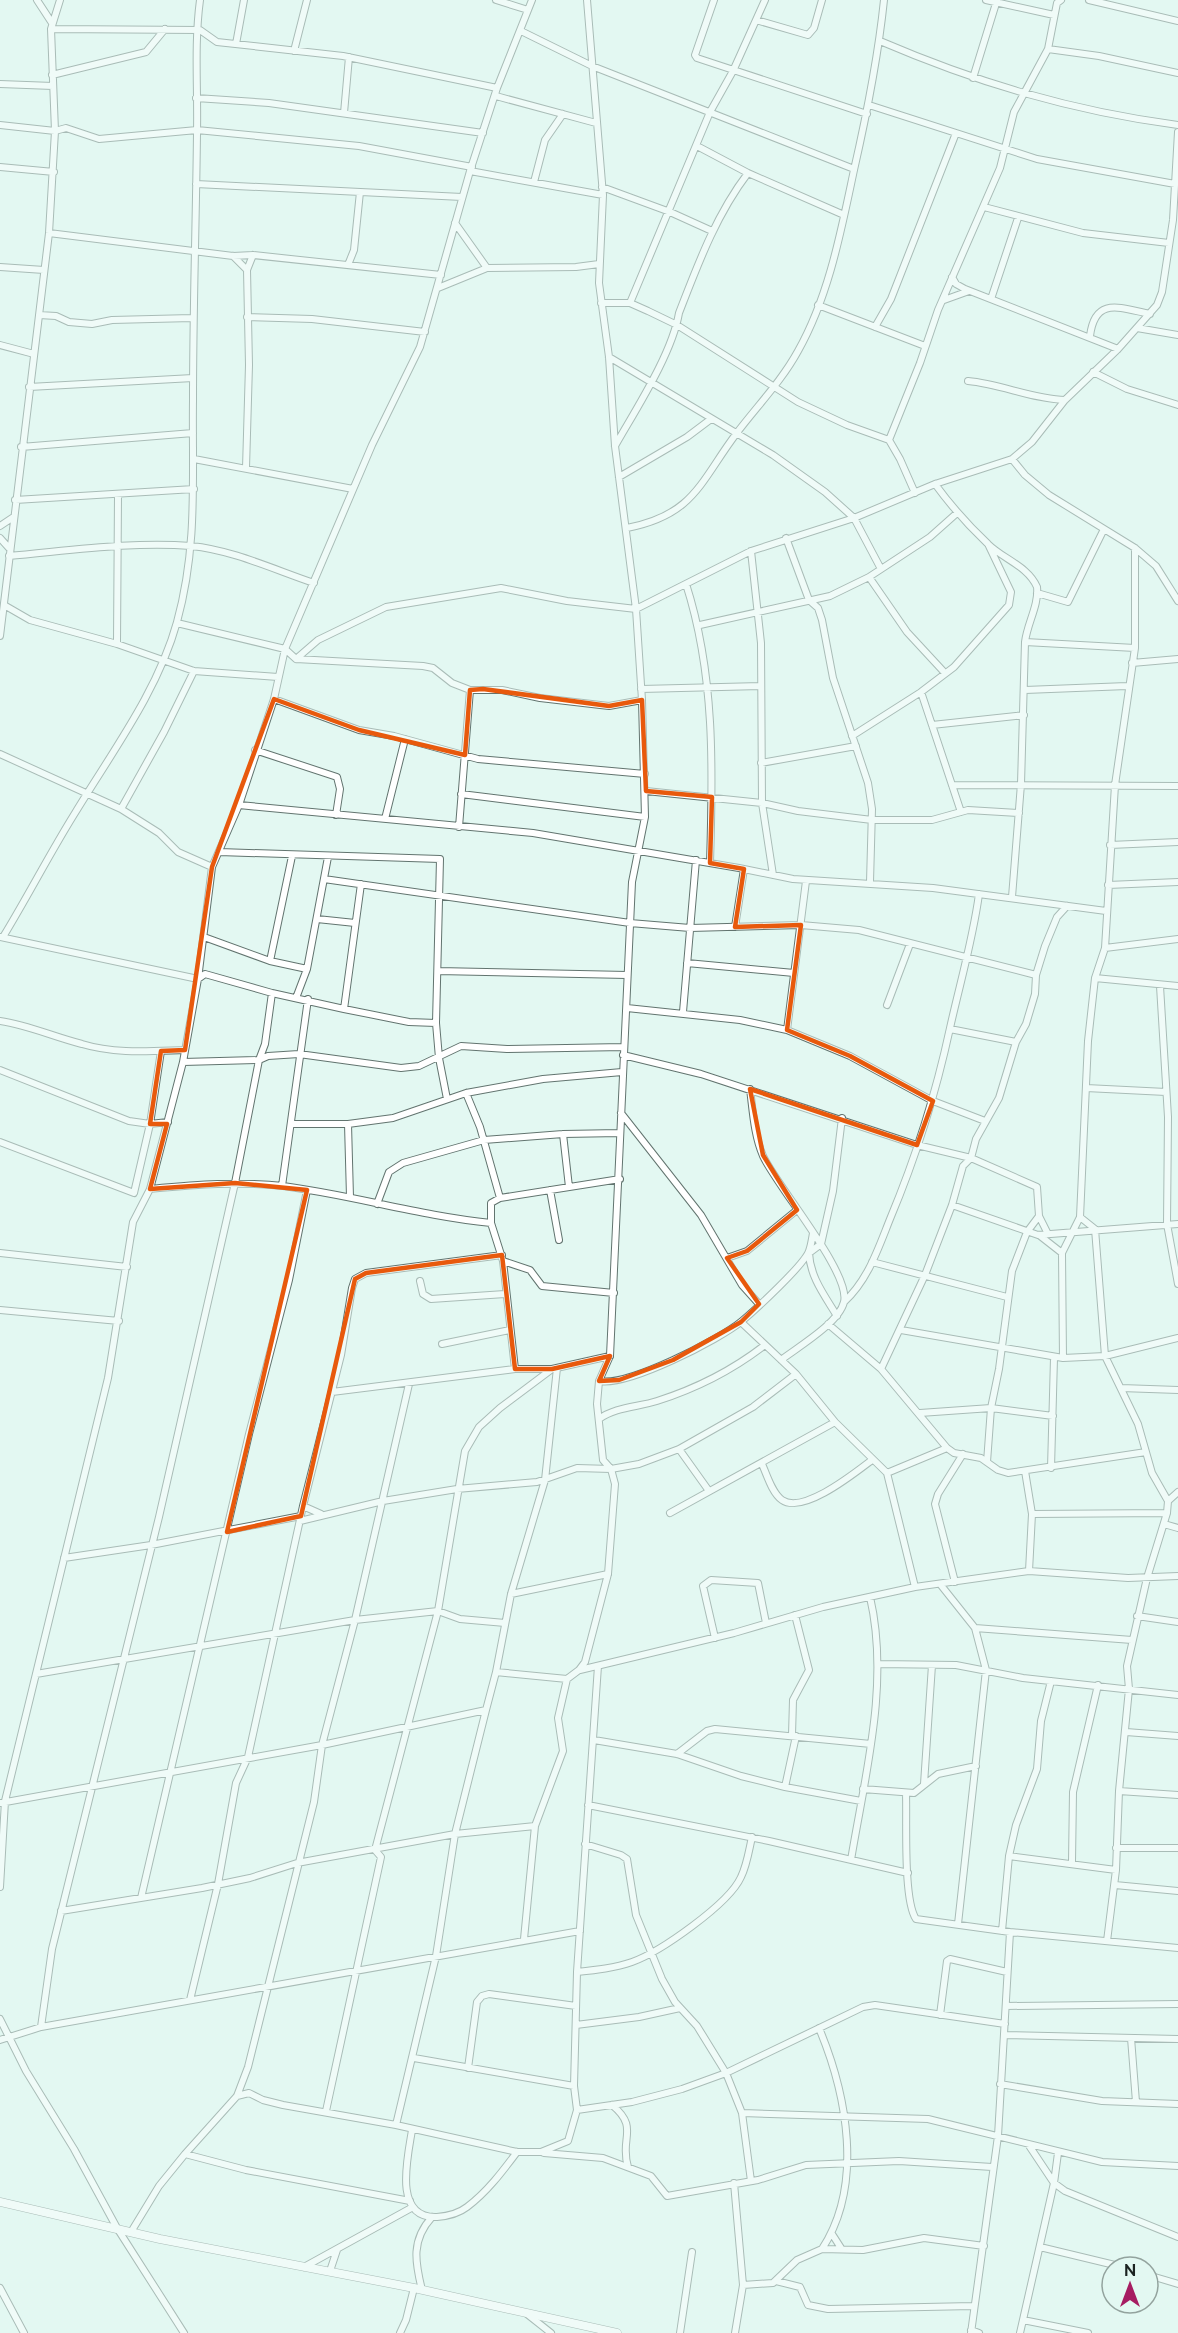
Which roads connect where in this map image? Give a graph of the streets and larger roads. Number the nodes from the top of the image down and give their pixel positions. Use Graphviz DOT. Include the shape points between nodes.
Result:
graph roads {
  1 [pos="37,0"];
  2 [pos="60,0"];
  3 [pos="200,0"];
  4 [pos="244,0"];
  5 [pos="308,0"];
  6 [pos="496,0"];
  7 [pos="532,0"];
  8 [pos="587,0"];
  9 [pos="714,0"];
  10 [pos="765,0"];
  11 [pos="822,0"];
  12 [pos="884,0"];
  13 [pos="986,0"];
  14 [pos="1060,0"];
  15 [pos="1089,0"];
  16 [pos="996,1"];
  17 [pos="528,10"];
  18 [pos="1054,15"];
  19 [pos="756,20"];
  20 [pos="1178,21"];
  21 [pos="52,26"];
  22 [pos="165,29"];
  23 [pos="197,30"];
  24 [pos="521,31"];
  25 [pos="880,41"];
  26 [pos="236,44"];
  27 [pos="1048,49"];
  28 [pos="294,51"];
  29 [pos="349,57"];
  30 [pos="592,66"];
  31 [pos="733,71"];
  32 [pos="1178,73"];
  33 [pos="52,75"];
  34 [pos="973,78"];
  35 [pos="0,84"];
  36 [pos="53,86"];
  37 [pos="497,88"];
  38 [pos="1024,94"];
  39 [pos="495,96"];
  40 [pos="196,98"];
  41 [pos="869,105"];
  42 [pos="710,112"];
  43 [pos="344,113"];
  44 [pos="562,114"];
  45 [pos="867,114"];
  46 [pos="596,123"];
  47 [pos="0,125"];
  48 [pos="1178,125"];
  49 [pos="197,130"];
  50 [pos="55,131"];
  51 [pos="1178,132"];
  52 [pos="483,133"];
  53 [pos="956,133"];
  54 [pos="697,146"];
  55 [pos="1005,150"];
  56 [pos="0,166"];
  57 [pos="471,169"];
  58 [pos="854,169"];
  59 [pos="54,172"];
  60 [pos="748,172"];
  61 [pos="534,182"];
  62 [pos="196,184"];
  63 [pos="1175,184"];
  64 [pos="602,187"];
  65 [pos="360,192"];
  66 [pos="603,195"];
  67 [pos="462,197"];
  68 [pos="984,207"];
  69 [pos="670,212"];
  70 [pos="844,215"];
  71 [pos="1018,218"];
  72 [pos="1175,221"];
  73 [pos="455,223"];
  74 [pos="712,231"];
  75 [pos="49,233"];
  76 [pos="1169,243"];
  77 [pos="195,252"];
  78 [pos="253,255"];
  79 [pos="233,256"];
  80 [pos="598,264"];
  81 [pos="348,265"];
  82 [pos="0,267"];
  83 [pos="488,268"];
  84 [pos="44,270"];
  85 [pos="247,270"];
  86 [pos="441,275"];
  87 [pos="952,277"];
  88 [pos="438,288"];
  89 [pos="970,291"];
  90 [pos="991,299"];
  91 [pos="944,300"];
  92 [pos="601,303"];
  93 [pos="630,303"];
  94 [pos="818,305"];
  95 [pos="1150,314"];
  96 [pos="39,315"];
  97 [pos="248,317"];
  98 [pos="192,318"];
  99 [pos="677,326"];
  100 [pos="875,327"];
  101 [pos="1137,328"];
  102 [pos="425,332"];
  103 [pos="1178,335"];
  104 [pos="1090,336"];
  105 [pos="0,345"];
  106 [pos="925,346"];
  107 [pos="1118,349"];
  108 [pos="34,354"];
  109 [pos="609,357"];
  110 [pos="1094,372"];
  111 [pos="193,378"];
  112 [pos="968,381"];
  113 [pos="650,382"];
  114 [pos="29,387"];
  115 [pos="776,388"];
  116 [pos="1065,400"];
  117 [pos="1178,405"];
  118 [pos="711,419"];
  119 [pos="193,433"];
  120 [pos="735,434"];
  121 [pos="889,440"];
  122 [pos="615,446"];
  123 [pos="21,447"];
  124 [pos="194,459"];
  125 [pos="1012,459"];
  126 [pos="246,468"];
  127 [pos="619,477"];
  128 [pos="935,484"];
  129 [pos="194,489"];
  130 [pos="353,489"];
  131 [pos="915,493"];
  132 [pos="118,495"];
  133 [pos="15,500"];
  134 [pos="957,513"];
  135 [pos="12,518"];
  136 [pos="854,518"];
  137 [pos="0,526"];
  138 [pos="627,528"];
  139 [pos="1104,529"];
  140 [pos="0,538"];
  141 [pos="786,538"];
  142 [pos="192,546"];
  143 [pos="989,546"];
  144 [pos="116,547"];
  145 [pos="9,548"];
  146 [pos="1135,548"];
  147 [pos="751,551"];
  148 [pos="9,556"];
  149 [pos="881,569"];
  150 [pos="869,577"];
  151 [pos="314,583"];
  152 [pos="686,584"];
  153 [pos="1038,593"];
  154 [pos="809,600"];
  155 [pos="1178,601"];
  156 [pos="4,605"];
  157 [pos="636,609"];
  158 [pos="758,610"];
  159 [pos="177,623"];
  160 [pos="699,625"];
  161 [pos="0,636"];
  162 [pos="1025,642"];
  163 [pos="117,644"];
  164 [pos="1135,648"];
  165 [pos="285,649"];
  166 [pos="296,659"];
  167 [pos="1178,659"];
  168 [pos="165,661"];
  169 [pos="1131,663"];
  170 [pos="194,670"];
  171 [pos="944,672"];
  172 [pos="278,677"];
  173 [pos="708,686"];
  174 [pos="761,686"];
  175 [pos="1127,686"];
  176 [pos="640,689"];
  177 [pos="470,690"];
  178 [pos="1025,690"];
  179 [pos="921,692"];
  180 [pos="274,699"];
  181 [pos="642,700"];
  182 [pos="1024,715"];
  183 [pos="932,725"];
  184 [pos="852,736"];
  185 [pos="405,739"];
  186 [pos="856,746"];
  187 [pos="255,750"];
  188 [pos="0,754"];
  189 [pos="465,755"];
  190 [pos="761,763"];
  191 [pos="645,774"];
  192 [pos="1021,784"];
  193 [pos="952,785"];
  194 [pos="1115,785"];
  195 [pos="1178,786"];
  196 [pos="646,791"];
  197 [pos="86,794"];
  198 [pos="461,794"];
  199 [pos="712,797"];
  200 [pos="762,803"];
  201 [pos="238,805"];
  202 [pos="121,809"];
  203 [pos="961,812"];
  204 [pos="1019,813"];
  205 [pos="336,815"];
  206 [pos="645,817"];
  207 [pos="385,819"];
  208 [pos="872,820"];
  209 [pos="459,827"];
  210 [pos="1178,842"];
  211 [pos="1110,845"];
  212 [pos="219,852"];
  213 [pos="639,852"];
  214 [pos="292,856"];
  215 [pos="328,857"];
  216 [pos="696,860"];
  217 [pos="710,863"];
  218 [pos="212,867"];
  219 [pos="744,869"];
  220 [pos="772,875"];
  221 [pos="324,879"];
  222 [pos="806,881"];
  223 [pos="870,882"];
  224 [pos="1178,882"];
  225 [pos="361,884"];
  226 [pos="1108,885"];
  227 [pos="979,894"];
  228 [pos="441,897"];
  229 [pos="1012,897"];
  230 [pos="1055,904"];
  231 [pos="1067,906"];
  232 [pos="1106,911"];
  233 [pos="1056,917"];
  234 [pos="316,919"];
  235 [pos="355,923"];
  236 [pos="630,923"];
  237 [pos="801,925"];
  238 [pos="735,927"];
  239 [pos="690,928"];
  240 [pos="1,937"];
  241 [pos="204,937"];
  242 [pos="1178,939"];
  243 [pos="910,944"];
  244 [pos="1105,948"];
  245 [pos="969,956"];
  246 [pos="270,961"];
  247 [pos="687,963"];
  248 [pos="307,969"];
  249 [pos="438,971"];
  250 [pos="794,973"];
  251 [pos="627,975"];
  252 [pos="1036,975"];
  253 [pos="1095,978"];
  254 [pos="198,979"];
  255 [pos="1160,986"];
  256 [pos="1178,986"];
  257 [pos="272,993"];
  258 [pos="297,998"];
  259 [pos="308,999"];
  260 [pos="887,1005"];
  261 [pos="627,1008"];
  262 [pos="344,1009"];
  263 [pos="683,1012"];
  264 [pos="0,1021"];
  265 [pos="436,1023"];
  266 [pos="950,1029"];
  267 [pos="787,1030"];
  268 [pos="1016,1042"];
  269 [pos="624,1047"];
  270 [pos="185,1050"];
  271 [pos="161,1051"];
  272 [pos="299,1054"];
  273 [pos="623,1055"];
  274 [pos="439,1058"];
  275 [pos="259,1060"];
  276 [pos="183,1062"];
  277 [pos="0,1070"];
  278 [pos="622,1072"];
  279 [pos="1086,1088"];
  280 [pos="750,1089"];
  281 [pos="1166,1092"];
  282 [pos="466,1093"];
  283 [pos="447,1099"];
  284 [pos="933,1101"];
  285 [pos="621,1113"];
  286 [pos="842,1118"];
  287 [pos="985,1121"];
  288 [pos="168,1122"];
  289 [pos="150,1124"];
  290 [pos="291,1124"];
  291 [pos="348,1124"];
  292 [pos="620,1133"];
  293 [pos="562,1134"];
  294 [pos="484,1140"];
  295 [pos="0,1142"];
  296 [pos="917,1145"];
  297 [pos="971,1158"];
  298 [pos="620,1179"];
  299 [pos="235,1183"];
  300 [pos="282,1186"];
  301 [pos="569,1187"];
  302 [pos="150,1189"];
  303 [pos="307,1190"];
  304 [pos="550,1190"];
  305 [pos="350,1197"];
  306 [pos="500,1198"];
  307 [pos="377,1204"];
  308 [pos="952,1205"];
  309 [pos="797,1210"];
  310 [pos="1039,1216"];
  311 [pos="1080,1217"];
  312 [pos="490,1223"];
  313 [pos="1167,1224"];
  314 [pos="1178,1224"];
  315 [pos="1095,1229"];
  316 [pos="1027,1232"];
  317 [pos="1071,1232"];
  318 [pos="813,1233"];
  319 [pos="1048,1234"];
  320 [pos="1038,1235"];
  321 [pos="559,1240"];
  322 [pos="821,1244"];
  323 [pos="0,1253"];
  324 [pos="809,1253"];
  325 [pos="1062,1253"];
  326 [pos="502,1258"];
  327 [pos="727,1258"];
  328 [pos="872,1262"];
  329 [pos="127,1267"];
  330 [pos="925,1275"];
  331 [pos="420,1281"];
  332 [pos="1178,1284"];
  333 [pos="614,1293"];
  334 [pos="505,1294"];
  335 [pos="1007,1297"];
  336 [pos="844,1302"];
  337 [pos="759,1304"];
  338 [pos="0,1310"];
  339 [pos="837,1316"];
  340 [pos="119,1321"];
  341 [pos="741,1322"];
  342 [pos="828,1324"];
  343 [pos="510,1330"];
  344 [pos="901,1330"];
  345 [pos="1178,1338"];
  346 [pos="442,1344"];
  347 [pos="765,1345"];
  348 [pos="1002,1347"];
  349 [pos="610,1356"];
  350 [pos="1105,1356"];
  351 [pos="1054,1358"];
  352 [pos="1063,1358"];
  353 [pos="781,1360"];
  354 [pos="555,1368"];
  355 [pos="515,1369"];
  356 [pos="880,1369"];
  357 [pos="796,1374"];
  358 [pos="599,1381"];
  359 [pos="409,1384"];
  360 [pos="1121,1388"];
  361 [pos="1178,1390"];
  362 [pos="332,1392"];
  363 [pos="991,1408"];
  364 [pos="920,1413"];
  365 [pos="1053,1416"];
  366 [pos="599,1419"];
  367 [pos="835,1422"];
  368 [pos="680,1449"];
  369 [pos="947,1449"];
  370 [pos="1146,1452"];
  371 [pos="963,1454"];
  372 [pos="872,1460"];
  373 [pos="987,1462"];
  374 [pos="762,1464"];
  375 [pos="1051,1468"];
  376 [pos="611,1469"];
  377 [pos="1025,1471"];
  378 [pos="887,1473"];
  379 [pos="545,1480"];
  380 [pos="457,1489"];
  381 [pos="709,1491"];
  382 [pos="1178,1492"];
  383 [pos="383,1501"];
  384 [pos="1168,1501"];
  385 [pos="303,1506"];
  386 [pos="670,1513"];
  387 [pos="1167,1513"];
  388 [pos="322,1514"];
  389 [pos="1032,1514"];
  390 [pos="301,1519"];
  391 [pos="1164,1524"];
  392 [pos="1178,1528"];
  393 [pos="227,1532"];
  394 [pos="152,1545"];
  395 [pos="64,1558"];
  396 [pos="1029,1571"];
  397 [pos="608,1574"];
  398 [pos="1178,1576"];
  399 [pos="1147,1578"];
  400 [pos="955,1582"];
  401 [pos="940,1584"];
  402 [pos="915,1587"];
  403 [pos="511,1594"];
  404 [pos="870,1597"];
  405 [pos="438,1611"];
  406 [pos="795,1615"];
  407 [pos="1137,1616"];
  408 [pos="355,1620"];
  409 [pos="1178,1622"];
  410 [pos="505,1623"];
  411 [pos="766,1623"];
  412 [pos="975,1628"];
  413 [pos="276,1635"];
  414 [pos="715,1638"];
  415 [pos="1132,1640"];
  416 [pos="201,1647"];
  417 [pos="122,1659"];
  418 [pos="878,1665"];
  419 [pos="932,1665"];
  420 [pos="597,1666"];
  421 [pos="579,1671"];
  422 [pos="986,1671"];
  423 [pos="495,1672"];
  424 [pos="36,1674"];
  425 [pos="567,1680"];
  426 [pos="1051,1681"];
  427 [pos="1098,1685"];
  428 [pos="1129,1689"];
  429 [pos="1178,1695"];
  430 [pos="486,1710"];
  431 [pos="405,1728"];
  432 [pos="1126,1732"];
  433 [pos="794,1735"];
  434 [pos="1178,1736"];
  435 [pos="594,1740"];
  436 [pos="871,1744"];
  437 [pos="322,1745"];
  438 [pos="677,1754"];
  439 [pos="248,1757"];
  440 [pos="976,1766"];
  441 [pos="172,1771"];
  442 [pos="924,1784"];
  443 [pos="91,1785"];
  444 [pos="785,1787"];
  445 [pos="863,1789"];
  446 [pos="1119,1791"];
  447 [pos="906,1794"];
  448 [pos="1178,1796"];
  449 [pos="861,1801"];
  450 [pos="3,1802"];
  451 [pos="588,1805"];
  452 [pos="535,1826"];
  453 [pos="455,1834"];
  454 [pos="752,1837"];
  455 [pos="585,1844"];
  456 [pos="1116,1848"];
  457 [pos="1178,1848"];
  458 [pos="375,1850"];
  459 [pos="1009,1856"];
  460 [pos="851,1860"];
  461 [pos="1072,1862"];
  462 [pos="297,1863"];
  463 [pos="1116,1870"];
  464 [pos="908,1873"];
  465 [pos="218,1884"];
  466 [pos="1115,1885"];
  467 [pos="0,1887"];
  468 [pos="1178,1891"];
  469 [pos="141,1898"];
  470 [pos="61,1911"];
  471 [pos="958,1924"];
  472 [pos="580,1931"];
  473 [pos="1002,1931"];
  474 [pos="1010,1932"];
  475 [pos="524,1939"];
  476 [pos="1107,1941"];
  477 [pos="1178,1948"];
  478 [pos="651,1954"];
  479 [pos="436,1956"];
  480 [pos="358,1969"];
  481 [pos="577,1972"];
  482 [pos="1007,1972"];
  483 [pos="270,1985"];
  484 [pos="189,2000"];
  485 [pos="1178,2004"];
  486 [pos="576,2006"];
  487 [pos="1005,2006"];
  488 [pos="680,2008"];
  489 [pos="940,2015"];
  490 [pos="0,2019"];
  491 [pos="1005,2024"];
  492 [pos="576,2025"];
  493 [pos="41,2027"];
  494 [pos="819,2028"];
  495 [pos="1004,2035"];
  496 [pos="3,2038"];
  497 [pos="1131,2038"];
  498 [pos="1178,2039"];
  499 [pos="414,2058"];
  500 [pos="468,2068"];
  501 [pos="726,2073"];
  502 [pos="244,2080"];
  503 [pos="1000,2084"];
  504 [pos="574,2086"];
  505 [pos="249,2093"];
  506 [pos="237,2096"];
  507 [pos="1136,2102"];
  508 [pos="1178,2104"];
  509 [pos="612,2105"];
  510 [pos="577,2110"];
  511 [pos="326,2111"];
  512 [pos="742,2113"];
  513 [pos="844,2117"];
  514 [pos="396,2125"];
  515 [pos="412,2130"];
  516 [pos="998,2136"];
  517 [pos="568,2141"];
  518 [pos="1027,2144"];
  519 [pos="517,2152"];
  520 [pos="541,2152"];
  521 [pos="1058,2153"];
  522 [pos="185,2154"];
  523 [pos="567,2155"];
  524 [pos="846,2163"];
  525 [pos="1178,2166"];
  526 [pos="628,2167"];
  527 [pos="992,2167"];
  528 [pos="751,2181"];
  529 [pos="734,2183"];
  530 [pos="1054,2183"];
  531 [pos="0,2202"];
  532 [pos="412,2204"];
  533 [pos="432,2217"];
  534 [pos="117,2228"];
  535 [pos="130,2232"];
  536 [pos="832,2234"];
  537 [pos="1178,2237"];
  538 [pos="984,2246"];
  539 [pos="1040,2247"];
  540 [pos="841,2248"];
  541 [pos="822,2249"];
  542 [pos="337,2250"];
  543 [pos="692,2252"];
  544 [pos="1100,2261"];
  545 [pos="304,2267"];
  546 [pos="330,2271"];
  547 [pos="1178,2275"];
  548 [pos="1160,2279"];
  549 [pos="776,2281"];
  550 [pos="1177,2284"];
  551 [pos="743,2285"];
  552 [pos="0,2288"];
  553 [pos="418,2289"];
  554 [pos="973,2306"];
  555 [pos="526,2313"];
  556 [pos="1023,2320"];
  557 [pos="971,2331"];
  558 [pos="24,2333"];
  559 [pos="184,2333"];
  560 [pos="400,2333"];
  561 [pos="550,2333"];
  562 [pos="617,2333"];
  563 [pos="680,2333"];
  564 [pos="735,2333"];
  565 [pos="980,2333"];
  566 [pos="1020,2333"];
  567 [pos="1088,2333"];
  1 -- 21 [label="street"];
  2 -- 21 [label="street"];
  3 -- 23 [label="street"];
  4 -- 26 [label="street"];
  5 -- 28 [label="street"];
  6 -- 17 [label="street"];
  7 -- 17 [label="street"];
  8 -- 30 [label="street"];
  9 -- 31 [label="street" via="695,57"];
  10 -- 19 [label="street"];
  11 -- 19 [label="street" via="808,35"];
  12 -- 25 [label="street"];
  13 -- 16 [label="street"];
  14 -- 18 [label="street"];
  15 -- 20 [label="street"];
  16 -- 18 [label="street"];
  16 -- 34 [label="street"];
  17 -- 24 [label="street"];
  18 -- 27 [label="street"];
  19 -- 31 [label="street"];
  21 -- 22 [label="street"];
  21 -- 33 [label="street"];
  22 -- 23 [label="street"];
  22 -- 33 [label="street" via="146,52"];
  23 -- 26 [label="street" via="217,42"];
  23 -- 40 [label="street"];
  24 -- 30 [label="street"];
  24 -- 37 [label="street"];
  25 -- 34 [label="street"];
  25 -- 41 [label="street"];
  26 -- 28 [label="street"];
  27 -- 32 [label="street"];
  27 -- 38 [label="street"];
  28 -- 29 [label="street"];
  29 -- 37 [label="street"];
  29 -- 43 [label="street"];
  30 -- 42 [label="street"];
  30 -- 46 [label="street"];
  31 -- 42 [label="street"];
  31 -- 45 [label="street"];
  33 -- 36 [label="street"];
  34 -- 38 [label="street"];
  35 -- 36 [label="street"];
  36 -- 50 [label="street"];
  37 -- 39 [label="street"];
  38 -- 48 [label="street" via="1116,116"];
  38 -- 55 [label="street" via="1011,120"];
  39 -- 44 [label="street"];
  39 -- 52 [label="street"];
  40 -- 43 [label="street"];
  40 -- 49 [label="street"];
  41 -- 45 [label="street"];
  41 -- 53 [label="street"];
  42 -- 54 [label="street"];
  42 -- 58 [label="street"];
  43 -- 52 [label="street"];
  44 -- 46 [label="street"];
  44 -- 61 [label="street" via="545,140"];
  45 -- 58 [label="street"];
  46 -- 64 [label="street"];
  47 -- 50 [label="street"];
  49 -- 50 [label="street" via="99,139 66,128"];
  49 -- 57 [label="street" via="370,147"];
  49 -- 62 [label="street"];
  50 -- 59 [label="street"];
  51 -- 63 [label="street"];
  52 -- 57 [label="street"];
  53 -- 55 [label="street"];
  53 -- 100 [label="street" via="891,299"];
  54 -- 60 [label="street"];
  54 -- 69 [label="street"];
  55 -- 63 [label="street" via="1048,162"];
  55 -- 68 [label="street"];
  56 -- 59 [label="street"];
  57 -- 61 [label="street"];
  57 -- 67 [label="street"];
  58 -- 70 [label="street"];
  59 -- 75 [label="street"];
  60 -- 70 [label="street"];
  60 -- 74 [label="street"];
  61 -- 66 [label="street"];
  62 -- 65 [label="street"];
  62 -- 77 [label="street"];
  63 -- 72 [label="street"];
  64 -- 66 [label="street"];
  64 -- 69 [label="street"];
  65 -- 67 [label="street"];
  65 -- 81 [label="street" via="354,250"];
  66 -- 80 [label="street"];
  67 -- 73 [label="street"];
  68 -- 71 [label="street"];
  68 -- 87 [label="street"];
  69 -- 74 [label="street"];
  69 -- 93 [label="street"];
  70 -- 94 [label="street" via="829,278"];
  71 -- 76 [label="street" via="1083,233"];
  71 -- 90 [label="street"];
  72 -- 76 [label="street"];
  73 -- 83 [label="street"];
  73 -- 86 [label="street"];
  74 -- 99 [label="street"];
  75 -- 77 [label="street"];
  75 -- 84 [label="street"];
  76 -- 95 [label="street" via="1162,292"];
  77 -- 79 [label="street"];
  77 -- 98 [label="street"];
  78 -- 79 [label="street"];
  78 -- 81 [label="street"];
  78 -- 85 [label="street"];
  79 -- 85 [label="street"];
  80 -- 83 [label="street"];
  80 -- 92 [label="street"];
  81 -- 86 [label="street"];
  82 -- 84 [label="street"];
  83 -- 88 [label="street"];
  84 -- 96 [label="street"];
  85 -- 97 [label="street"];
  86 -- 88 [label="street"];
  87 -- 89 [label="street" via="956,284"];
  87 -- 91 [label="street"];
  88 -- 102 [label="street"];
  89 -- 90 [label="street"];
  89 -- 91 [label="street"];
  90 -- 104 [label="street"];
  91 -- 106 [label="street"];
  92 -- 93 [label="street"];
  92 -- 109 [label="street"];
  93 -- 99 [label="street"];
  94 -- 100 [label="street"];
  94 -- 115 [label="street" via="800,348"];
  95 -- 101 [label="street"];
  95 -- 104 [label="street" via="1105,307 1092,321"];
  96 -- 98 [label="street" via="92,324"];
  96 -- 108 [label="street"];
  97 -- 102 [label="street" via="312,319"];
  97 -- 126 [label="street"];
  98 -- 111 [label="street"];
  99 -- 113 [label="street"];
  99 -- 115 [label="street"];
  100 -- 106 [label="street"];
  101 -- 103 [label="street"];
  101 -- 107 [label="street"];
  102 -- 130 [label="street"];
  104 -- 107 [label="street"];
  105 -- 108 [label="street"];
  106 -- 121 [label="street"];
  107 -- 110 [label="street"];
  108 -- 114 [label="street"];
  109 -- 113 [label="street"];
  109 -- 122 [label="street"];
  110 -- 116 [label="street"];
  110 -- 117 [label="street" via="1127,389"];
  111 -- 114 [label="street"];
  111 -- 119 [label="street"];
  112 -- 116 [label="street"];
  113 -- 118 [label="street"];
  113 -- 122 [label="street"];
  114 -- 123 [label="street"];
  115 -- 120 [label="street"];
  115 -- 121 [label="street" via="847,425"];
  116 -- 125 [label="street" via="1032,442"];
  118 -- 120 [label="street"];
  118 -- 127 [label="street"];
  119 -- 123 [label="street"];
  119 -- 124 [label="street"];
  120 -- 136 [label="street" via="806,478"];
  120 -- 138 [label="street" via="700,488 679,508 666,518"];
  121 -- 131 [label="street"];
  122 -- 127 [label="street"];
  123 -- 133 [label="street"];
  124 -- 126 [label="street"];
  124 -- 129 [label="street"];
  125 -- 128 [label="street"];
  125 -- 139 [label="street" via="1049,495"];
  126 -- 130 [label="street"];
  127 -- 138 [label="street"];
  128 -- 131 [label="street"];
  128 -- 134 [label="street"];
  129 -- 132 [label="street"];
  129 -- 142 [label="street"];
  130 -- 151 [label="street"];
  131 -- 136 [label="street"];
  132 -- 133 [label="street"];
  132 -- 144 [label="street"];
  133 -- 135 [label="street"];
  134 -- 143 [label="street"];
  134 -- 149 [label="street" via="930,537"];
  135 -- 137 [label="street"];
  135 -- 145 [label="street"];
  136 -- 141 [label="street"];
  136 -- 149 [label="street"];
  138 -- 157 [label="street"];
  139 -- 146 [label="street"];
  139 -- 153 [label="street" via="1068,602"];
  140 -- 145 [label="street"];
  141 -- 147 [label="street"];
  141 -- 154 [label="street"];
  142 -- 144 [label="street"];
  142 -- 151 [label="street"];
  142 -- 159 [label="street"];
  143 -- 153 [label="street" via="1017,564 1033,580"];
  143 -- 171 [label="street" via="1011,592 1011,602 954,667"];
  144 -- 148 [label="street"];
  144 -- 163 [label="street"];
  145 -- 148 [label="street"];
  146 -- 155 [label="street" via="1156,566"];
  146 -- 164 [label="street"];
  147 -- 152 [label="street"];
  147 -- 158 [label="street"];
  148 -- 156 [label="street"];
  149 -- 150 [label="street"];
  150 -- 154 [label="street" via="830,596"];
  150 -- 171 [label="street" via="908,632"];
  151 -- 165 [label="street"];
  152 -- 157 [label="street"];
  152 -- 160 [label="street"];
  153 -- 162 [label="street"];
  154 -- 158 [label="street"];
  154 -- 184 [label="street" via="818,608 822,620 833,678"];
  156 -- 161 [label="street"];
  156 -- 163 [label="street" via="30,620"];
  157 -- 166 [label="street" via="501,588 386,608 318,640"];
  157 -- 176 [label="street"];
  158 -- 160 [label="street"];
  158 -- 174 [label="street"];
  159 -- 165 [label="street"];
  159 -- 168 [label="street"];
  160 -- 173 [label="street"];
  162 -- 164 [label="street"];
  162 -- 178 [label="street"];
  163 -- 168 [label="street"];
  164 -- 169 [label="street"];
  165 -- 166 [label="street"];
  165 -- 172 [label="street"];
  166 -- 177 [label="street" via="423,666"];
  167 -- 169 [label="street"];
  168 -- 170 [label="street"];
  168 -- 197 [label="street"];
  169 -- 175 [label="street"];
  170 -- 172 [label="street"];
  170 -- 202 [label="street"];
  171 -- 179 [label="street"];
  172 -- 180 [label="street"];
  173 -- 174 [label="street"];
  173 -- 176 [label="street"];
  173 -- 199 [label="street"];
  174 -- 190 [label="street"];
  175 -- 178 [label="street"];
  175 -- 194 [label="street"];
  176 -- 181 [label="street"];
  177 -- 181 [label="street" via="502,690 609,706"];
  177 -- 189 [label="street"];
  178 -- 182 [label="street"];
  179 -- 183 [label="street"];
  179 -- 184 [label="street"];
  180 -- 185 [label="street" via="359,730"];
  180 -- 187 [label="street"];
  181 -- 191 [label="street"];
  182 -- 183 [label="street"];
  182 -- 192 [label="street"];
  183 -- 193 [label="street"];
  184 -- 186 [label="street"];
  185 -- 189 [label="street"];
  185 -- 207 [label="street"];
  186 -- 190 [label="street"];
  186 -- 208 [label="street" via="870,790"];
  187 -- 201 [label="street"];
  187 -- 205 [label="street" via="337,777 340,789"];
  188 -- 197 [label="street"];
  189 -- 191 [label="street"];
  189 -- 198 [label="street"];
  190 -- 200 [label="street"];
  191 -- 196 [label="street"];
  192 -- 193 [label="street"];
  192 -- 194 [label="street"];
  192 -- 204 [label="street"];
  193 -- 203 [label="street"];
  194 -- 195 [label="street"];
  194 -- 211 [label="street"];
  196 -- 199 [label="street"];
  196 -- 206 [label="street"];
  197 -- 202 [label="street"];
  197 -- 240 [label="street"];
  198 -- 206 [label="street"];
  198 -- 209 [label="street"];
  199 -- 200 [label="street"];
  199 -- 217 [label="street"];
  200 -- 208 [label="street"];
  200 -- 220 [label="street"];
  201 -- 205 [label="street"];
  201 -- 212 [label="street"];
  202 -- 218 [label="street" via="159,833 178,852"];
  203 -- 204 [label="street"];
  203 -- 208 [label="street" via="932,820"];
  204 -- 229 [label="street"];
  205 -- 207 [label="street"];
  206 -- 213 [label="street"];
  207 -- 209 [label="street"];
  208 -- 223 [label="street"];
  209 -- 213 [label="street" via="579,839"];
  210 -- 211 [label="street"];
  211 -- 226 [label="street"];
  212 -- 214 [label="street"];
  212 -- 218 [label="street"];
  213 -- 216 [label="street"];
  213 -- 236 [label="street" via="632,882"];
  214 -- 215 [label="street"];
  214 -- 246 [label="street"];
  215 -- 221 [label="street"];
  215 -- 228 [label="street" via="437,858 442,861"];
  216 -- 217 [label="street"];
  216 -- 239 [label="street"];
  217 -- 219 [label="street"];
  218 -- 241 [label="street"];
  219 -- 220 [label="street"];
  219 -- 238 [label="street"];
  220 -- 222 [label="street"];
  221 -- 225 [label="street"];
  221 -- 234 [label="street"];
  222 -- 223 [label="street"];
  222 -- 237 [label="street"];
  223 -- 227 [label="street"];
  224 -- 226 [label="street"];
  225 -- 228 [label="street"];
  225 -- 235 [label="street"];
  226 -- 232 [label="street"];
  227 -- 229 [label="street"];
  227 -- 245 [label="street"];
  228 -- 236 [label="street"];
  228 -- 249 [label="street"];
  229 -- 230 [label="street"];
  230 -- 231 [label="street"];
  230 -- 233 [label="street"];
  231 -- 232 [label="street"];
  231 -- 233 [label="street"];
  232 -- 244 [label="street"];
  233 -- 252 [label="street"];
  234 -- 235 [label="street"];
  234 -- 248 [label="street"];
  235 -- 262 [label="street"];
  236 -- 239 [label="street"];
  236 -- 251 [label="street"];
  237 -- 238 [label="street"];
  237 -- 243 [label="street" via="859,930"];
  237 -- 250 [label="street"];
  238 -- 239 [label="street"];
  239 -- 247 [label="street"];
  240 -- 254 [label="street"];
  241 -- 246 [label="street"];
  241 -- 254 [label="street"];
  242 -- 244 [label="street"];
  243 -- 245 [label="street"];
  243 -- 260 [label="street"];
  244 -- 253 [label="street"];
  245 -- 252 [label="street"];
  245 -- 266 [label="street"];
  246 -- 248 [label="street"];
  247 -- 250 [label="street"];
  247 -- 263 [label="street"];
  248 -- 258 [label="street"];
  249 -- 251 [label="street"];
  249 -- 265 [label="street"];
  250 -- 267 [label="street"];
  251 -- 261 [label="street"];
  252 -- 268 [label="street" via="1035,994"];
  253 -- 255 [label="street"];
  253 -- 279 [label="street"];
  254 -- 257 [label="street" via="205,974"];
  254 -- 270 [label="street"];
  255 -- 256 [label="street"];
  255 -- 281 [label="street"];
  257 -- 258 [label="street"];
  257 -- 275 [label="street"];
  258 -- 259 [label="street"];
  259 -- 262 [label="street"];
  259 -- 272 [label="street"];
  261 -- 263 [label="street"];
  261 -- 269 [label="street"];
  262 -- 265 [label="street" via="409,1022"];
  263 -- 267 [label="street" via="765,1023"];
  264 -- 271 [label="street" via="83,1045 130,1052"];
  265 -- 274 [label="street"];
  266 -- 268 [label="street"];
  266 -- 284 [label="street"];
  267 -- 284 [label="street" via="850,1056"];
  268 -- 287 [label="street" via="999,1098"];
  269 -- 273 [label="street"];
  269 -- 274 [label="street" via="461,1046"];
  270 -- 271 [label="street"];
  270 -- 276 [label="street"];
  271 -- 289 [label="street"];
  272 -- 274 [label="street" via="401,1068"];
  272 -- 275 [label="street"];
  272 -- 290 [label="street"];
  273 -- 278 [label="street"];
  273 -- 280 [label="street"];
  274 -- 283 [label="street"];
  275 -- 276 [label="street"];
  275 -- 299 [label="street"];
  276 -- 288 [label="street"];
  277 -- 289 [label="street" via="129,1121"];
  278 -- 282 [label="street" via="543,1079"];
  278 -- 285 [label="street"];
  279 -- 281 [label="street"];
  279 -- 311 [label="street"];
  280 -- 286 [label="street"];
  280 -- 309 [label="street" via="755,1134 763,1155"];
  281 -- 313 [label="street"];
  282 -- 283 [label="street"];
  282 -- 294 [label="street"];
  283 -- 291 [label="street" via="393,1118"];
  284 -- 287 [label="street"];
  284 -- 296 [label="street"];
  285 -- 292 [label="street"];
  285 -- 327 [label="street" via="676,1182"];
  286 -- 296 [label="street"];
  286 -- 322 [label="street" via="833,1191"];
  287 -- 297 [label="street"];
  288 -- 289 [label="street"];
  288 -- 302 [label="street"];
  289 -- 295 [label="street" via="134,1193"];
  290 -- 291 [label="street"];
  290 -- 300 [label="street"];
  291 -- 305 [label="street"];
  292 -- 293 [label="street"];
  292 -- 298 [label="street"];
  293 -- 294 [label="street"];
  293 -- 301 [label="street"];
  294 -- 306 [label="street"];
  294 -- 307 [label="street" via="395,1167 389,1172"];
  296 -- 297 [label="street"];
  296 -- 328 [label="street"];
  297 -- 308 [label="street" via="963,1166"];
  297 -- 310 [label="street" via="1037,1187"];
  298 -- 301 [label="street"];
  298 -- 333 [label="street"];
  299 -- 300 [label="street"];
  299 -- 302 [label="street"];
  299 -- 394 [label="street"];
  300 -- 303 [label="street"];
  301 -- 304 [label="street"];
  302 -- 329 [label="street" via="133,1222"];
  303 -- 305 [label="street"];
  303 -- 393 [label="street"];
  304 -- 306 [label="street"];
  304 -- 321 [label="street"];
  305 -- 307 [label="street"];
  306 -- 312 [label="street" via="490,1203"];
  307 -- 312 [label="street" via="423,1215"];
  308 -- 316 [label="street"];
  308 -- 330 [label="street"];
  309 -- 318 [label="street"];
  309 -- 327 [label="street" via="747,1251"];
  310 -- 316 [label="street"];
  310 -- 319 [label="street"];
  311 -- 315 [label="street"];
  311 -- 317 [label="street"];
  312 -- 326 [label="street"];
  313 -- 314 [label="street"];
  313 -- 315 [label="street"];
  313 -- 332 [label="street"];
  315 -- 317 [label="street"];
  315 -- 350 [label="street"];
  316 -- 320 [label="street"];
  316 -- 335 [label="street"];
  317 -- 319 [label="street"];
  317 -- 325 [label="street"];
  318 -- 322 [label="street"];
  318 -- 324 [label="street"];
  319 -- 320 [label="street"];
  320 -- 325 [label="street"];
  322 -- 324 [label="street"];
  322 -- 336 [label="street" via="845,1289"];
  323 -- 329 [label="street"];
  324 -- 337 [label="street"];
  324 -- 339 [label="street" via="811,1270"];
  325 -- 352 [label="street"];
  326 -- 333 [label="street" via="530,1270 542,1286"];
  326 -- 334 [label="street"];
  326 -- 362 [label="street" via="366,1273 355,1280"];
  327 -- 337 [label="street" via="742,1285"];
  328 -- 330 [label="street"];
  328 -- 336 [label="street" via="859,1289"];
  329 -- 340 [label="street"];
  330 -- 335 [label="street"];
  330 -- 344 [label="street"];
  331 -- 334 [label="street" via="423,1294 431,1299"];
  333 -- 349 [label="street"];
  334 -- 343 [label="street"];
  335 -- 348 [label="street"];
  336 -- 339 [label="street"];
  337 -- 341 [label="street"];
  338 -- 340 [label="street"];
  339 -- 342 [label="street"];
  340 -- 395 [label="street"];
  341 -- 347 [label="street"];
  341 -- 358 [label="street" via="673,1360 609,1383"];
  342 -- 353 [label="street"];
  342 -- 356 [label="street"];
  343 -- 346 [label="street"];
  343 -- 355 [label="street"];
  344 -- 348 [label="street"];
  344 -- 356 [label="street"];
  345 -- 350 [label="street"];
  347 -- 353 [label="street"];
  347 -- 366 [label="street" via="695,1386 659,1401 606,1413"];
  348 -- 351 [label="street"];
  348 -- 363 [label="street"];
  349 -- 354 [label="street"];
  349 -- 358 [label="street"];
  350 -- 352 [label="street"];
  350 -- 360 [label="street"];
  351 -- 352 [label="street"];
  351 -- 365 [label="street"];
  353 -- 357 [label="street"];
  354 -- 355 [label="street"];
  354 -- 379 [label="street"];
  354 -- 380 [label="street" via="479,1427 465,1451"];
  355 -- 359 [label="street"];
  356 -- 364 [label="street"];
  357 -- 367 [label="street"];
  357 -- 368 [label="street" via="753,1407"];
  358 -- 366 [label="street"];
  359 -- 362 [label="street"];
  359 -- 383 [label="street"];
  360 -- 361 [label="street"];
  360 -- 370 [label="street"];
  362 -- 385 [label="street"];
  363 -- 364 [label="street"];
  363 -- 365 [label="street"];
  363 -- 373 [label="street"];
  364 -- 369 [label="street"];
  365 -- 375 [label="street"];
  366 -- 376 [label="street" via="603,1460"];
  367 -- 372 [label="street"];
  367 -- 374 [label="street"];
  368 -- 376 [label="street"];
  368 -- 381 [label="street"];
  369 -- 371 [label="street"];
  369 -- 378 [label="street"];
  370 -- 375 [label="street"];
  370 -- 384 [label="street" via="1152,1473"];
  371 -- 373 [label="street"];
  371 -- 400 [label="street" via="935,1504"];
  372 -- 374 [label="street" via="833,1489 792,1503 778,1497"];
  372 -- 378 [label="street"];
  373 -- 377 [label="street" via="1003,1473"];
  374 -- 381 [label="street"];
  375 -- 377 [label="street"];
  376 -- 379 [label="street" via="577,1468"];
  376 -- 397 [label="street" via="615,1484"];
  377 -- 389 [label="street"];
  378 -- 402 [label="street"];
  379 -- 380 [label="street"];
  379 -- 403 [label="street"];
  380 -- 383 [label="street"];
  380 -- 405 [label="street"];
  381 -- 386 [label="street"];
  382 -- 384 [label="street"];
  383 -- 388 [label="street"];
  383 -- 408 [label="street"];
  384 -- 387 [label="street"];
  385 -- 388 [label="street"];
  385 -- 390 [label="street"];
  387 -- 389 [label="street"];
  387 -- 391 [label="street"];
  388 -- 390 [label="street"];
  389 -- 396 [label="street"];
  390 -- 393 [label="street"];
  390 -- 413 [label="street"];
  391 -- 392 [label="street"];
  391 -- 399 [label="street"];
  393 -- 394 [label="street"];
  393 -- 416 [label="street"];
  394 -- 395 [label="street"];
  394 -- 417 [label="street"];
  395 -- 424 [label="street"];
  396 -- 399 [label="street"];
  396 -- 400 [label="street"];
  397 -- 403 [label="street"];
  397 -- 421 [label="street" via="585,1662"];
  398 -- 399 [label="street"];
  399 -- 407 [label="street"];
  400 -- 401 [label="street"];
  401 -- 402 [label="street"];
  401 -- 412 [label="street"];
  402 -- 404 [label="street"];
  403 -- 410 [label="street"];
  404 -- 406 [label="street"];
  404 -- 418 [label="street"];
  405 -- 408 [label="street"];
  405 -- 410 [label="street" via="460,1619"];
  405 -- 431 [label="street"];
  406 -- 411 [label="street"];
  406 -- 433 [label="street" via="809,1670 793,1700"];
  407 -- 409 [label="street"];
  407 -- 415 [label="street"];
  408 -- 413 [label="street"];
  408 -- 437 [label="street"];
  410 -- 423 [label="street"];
  411 -- 414 [label="street"];
  411 -- 414 [label="street" via="758,1583 711,1580 703,1586"];
  412 -- 415 [label="street"];
  412 -- 422 [label="street"];
  413 -- 416 [label="street"];
  413 -- 439 [label="street"];
  414 -- 420 [label="street"];
  415 -- 428 [label="street" via="1126,1678"];
  416 -- 417 [label="street"];
  416 -- 441 [label="street"];
  417 -- 424 [label="street"];
  417 -- 443 [label="street"];
  418 -- 419 [label="street"];
  418 -- 436 [label="street"];
  419 -- 422 [label="street"];
  419 -- 442 [label="street"];
  420 -- 421 [label="street"];
  420 -- 435 [label="street"];
  421 -- 425 [label="street"];
  422 -- 426 [label="street"];
  422 -- 440 [label="street"];
  423 -- 425 [label="street"];
  423 -- 430 [label="street"];
  424 -- 450 [label="street"];
  425 -- 452 [label="street" via="558,1718 563,1751"];
  426 -- 427 [label="street"];
  426 -- 459 [label="street" via="1041,1721 1037,1769"];
  427 -- 428 [label="street"];
  427 -- 461 [label="street" via="1073,1792"];
  428 -- 429 [label="street"];
  428 -- 432 [label="street"];
  430 -- 431 [label="street"];
  430 -- 453 [label="street"];
  431 -- 437 [label="street"];
  431 -- 458 [label="street"];
  432 -- 434 [label="street"];
  432 -- 446 [label="street"];
  433 -- 436 [label="street"];
  433 -- 438 [label="street" via="715,1729"];
  433 -- 444 [label="street"];
  435 -- 438 [label="street"];
  435 -- 451 [label="street"];
  436 -- 445 [label="street"];
  437 -- 439 [label="street"];
  437 -- 462 [label="street" via="314,1802"];
  438 -- 444 [label="street"];
  439 -- 441 [label="street"];
  439 -- 465 [label="street" via="236,1783"];
  440 -- 442 [label="street" via="938,1774"];
  440 -- 471 [label="street"];
  441 -- 443 [label="street"];
  441 -- 469 [label="street"];
  442 -- 447 [label="street" via="914,1793"];
  443 -- 450 [label="street"];
  443 -- 470 [label="street"];
  444 -- 449 [label="street"];
  445 -- 447 [label="street"];
  445 -- 449 [label="street"];
  446 -- 448 [label="street"];
  446 -- 456 [label="street"];
  447 -- 464 [label="street"];
  449 -- 460 [label="street"];
  450 -- 467 [label="street"];
  451 -- 454 [label="street"];
  451 -- 455 [label="street"];
  452 -- 453 [label="street"];
  452 -- 475 [label="street"];
  453 -- 458 [label="street"];
  453 -- 479 [label="street"];
  454 -- 460 [label="street"];
  454 -- 478 [label="street" via="736,1886 695,1923"];
  455 -- 472 [label="street"];
  455 -- 478 [label="street" via="627,1859 631,1895"];
  456 -- 457 [label="street"];
  456 -- 463 [label="street"];
  458 -- 462 [label="street"];
  458 -- 480 [label="street" via="381,1857"];
  459 -- 461 [label="street"];
  459 -- 473 [label="street"];
  460 -- 464 [label="street"];
  461 -- 463 [label="street"];
  462 -- 465 [label="street"];
  462 -- 483 [label="street"];
  463 -- 466 [label="street"];
  464 -- 471 [label="street" via="916,1919"];
  465 -- 469 [label="street"];
  465 -- 484 [label="street"];
  466 -- 468 [label="street"];
  466 -- 476 [label="street"];
  469 -- 470 [label="street"];
  470 -- 493 [label="street" via="46,1975"];
  471 -- 473 [label="street"];
  472 -- 475 [label="street"];
  472 -- 481 [label="street"];
  473 -- 474 [label="street"];
  474 -- 476 [label="street"];
  474 -- 482 [label="street"];
  475 -- 479 [label="street"];
  476 -- 477 [label="street"];
  478 -- 481 [label="street" via="623,1964"];
  478 -- 488 [label="street"];
  479 -- 480 [label="street"];
  479 -- 499 [label="street"];
  480 -- 483 [label="street"];
  480 -- 511 [label="street"];
  481 -- 486 [label="street"];
  482 -- 487 [label="street"];
  482 -- 489 [label="street" via="950,1959"];
  483 -- 484 [label="street"];
  483 -- 502 [label="street"];
  484 -- 493 [label="street"];
  485 -- 487 [label="street"];
  486 -- 492 [label="street"];
  486 -- 500 [label="street" via="482,1996 477,2002"];
  487 -- 491 [label="street"];
  488 -- 492 [label="street"];
  488 -- 501 [label="street" via="697,2026"];
  489 -- 491 [label="street"];
  489 -- 494 [label="street" via="863,2007"];
  490 -- 496 [label="street"];
  491 -- 495 [label="street"];
  492 -- 504 [label="street"];
  493 -- 496 [label="street"];
  494 -- 501 [label="street"];
  494 -- 513 [label="street" via="835,2069"];
  495 -- 497 [label="street"];
  495 -- 503 [label="street"];
  496 -- 534 [label="street" via="74,2150"];
  497 -- 498 [label="street"];
  497 -- 507 [label="street"];
  499 -- 500 [label="street"];
  499 -- 514 [label="street"];
  500 -- 504 [label="street"];
  501 -- 509 [label="street" via="682,2089"];
  501 -- 512 [label="street"];
  502 -- 505 [label="street"];
  502 -- 506 [label="street"];
  503 -- 507 [label="street" via="1102,2101"];
  503 -- 516 [label="street"];
  504 -- 510 [label="street"];
  505 -- 506 [label="street"];
  505 -- 511 [label="street" via="263,2100"];
  506 -- 522 [label="street"];
  507 -- 508 [label="street"];
  509 -- 510 [label="street"];
  509 -- 526 [label="street" via="627,2122"];
  510 -- 517 [label="street"];
  511 -- 514 [label="street"];
  512 -- 513 [label="street"];
  512 -- 528 [label="street"];
  513 -- 516 [label="street" via="928,2119"];
  513 -- 524 [label="street"];
  514 -- 515 [label="street"];
  515 -- 519 [label="street"];
  515 -- 532 [label="street" via="405,2171"];
  516 -- 518 [label="street"];
  516 -- 527 [label="street"];
  517 -- 520 [label="street"];
  517 -- 523 [label="street"];
  518 -- 521 [label="street"];
  518 -- 530 [label="street"];
  519 -- 520 [label="street"];
  519 -- 533 [label="street" via="489,2188 466,2208 450,2216"];
  520 -- 523 [label="street"];
  521 -- 525 [label="street" via="1102,2162"];
  521 -- 530 [label="street"];
  522 -- 532 [label="street"];
  522 -- 535 [label="street"];
  523 -- 526 [label="street" via="595,2156"];
  524 -- 527 [label="street" via="935,2162"];
  524 -- 528 [label="street" via="796,2167"];
  524 -- 536 [label="street" via="843,2203"];
  526 -- 529 [label="street" via="651,2176 667,2196"];
  527 -- 538 [label="street"];
  528 -- 529 [label="street"];
  529 -- 551 [label="street"];
  530 -- 537 [label="street" via="1079,2198"];
  530 -- 539 [label="street"];
  531 -- 534 [label="street"];
  532 -- 533 [label="street" via="419,2213"];
  532 -- 542 [label="street"];
  533 -- 553 [label="street" via="418,2236 416,2246"];
  534 -- 535 [label="street"];
  534 -- 559 [label="street"];
  535 -- 545 [label="street"];
  536 -- 540 [label="street"];
  536 -- 541 [label="street"];
  538 -- 540 [label="street" via="924,2238 863,2250"];
  538 -- 554 [label="street"];
  539 -- 544 [label="street"];
  539 -- 556 [label="street"];
  540 -- 541 [label="street"];
  541 -- 549 [label="street" via="797,2260"];
  542 -- 545 [label="street"];
  542 -- 546 [label="street"];
  543 -- 563 [label="street"];
  545 -- 546 [label="street"];
  546 -- 553 [label="street"];
  547 -- 550 [label="street"];
  548 -- 550 [label="street"];
  549 -- 551 [label="street"];
  549 -- 554 [label="street" via="800,2287 808,2305 828,2309"];
  551 -- 564 [label="street"];
  552 -- 558 [label="street"];
  553 -- 555 [label="street"];
  553 -- 560 [label="street"];
  554 -- 557 [label="street"];
  555 -- 561 [label="street"];
  555 -- 562 [label="street"];
  556 -- 566 [label="street"];
  556 -- 567 [label="street"];
  557 -- 565 [label="street"];
}
